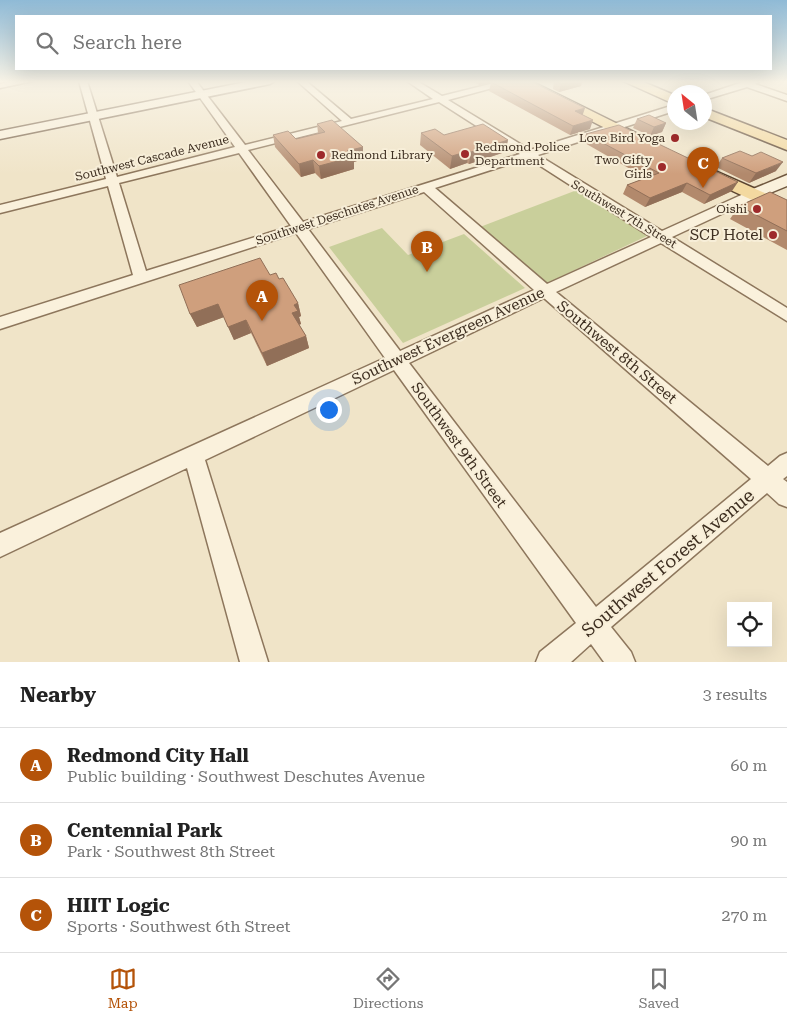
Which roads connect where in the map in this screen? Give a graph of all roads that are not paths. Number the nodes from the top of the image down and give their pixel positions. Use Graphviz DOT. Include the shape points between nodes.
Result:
graph roads {
  1 [pos="92,112"];
  2 [pos="108,112"];
  3 [pos="215,112"];
  4 [pos="337,112"];
  5 [pos="391,112"];
  6 [pos="459,112"];
  7 [pos="582,112"];
  8 [pos="661,112"];
  9 [pos="712,115"];
  10 [pos="93,116"];
  11 [pos="349,122"];
  12 [pos="612,127"];
  13 [pos="0,135"];
  14 [pos="787,145"];
  15 [pos="657,148"];
  16 [pos="242,149"];
  17 [pos="527,155"];
  18 [pos="692,165"];
  19 [pos="787,180"];
  20 [pos="111,181"];
  21 [pos="426,187"];
  22 [pos="754,194"];
  23 [pos="0,208"];
  24 [pos="787,210"];
  25 [pos="300,227"];
  26 [pos="662,237"];
  27 [pos="140,278"];
  28 [pos="545,292"];
  29 [pos="787,315"];
  30 [pos="0,323"];
  31 [pos="396,360"];
  32 [pos="193,454"];
  33 [pos="787,463"];
  34 [pos="768,480"];
  35 [pos="787,496"];
  36 [pos="0,545"];
  37 [pos="594,625"];
  38 [pos="254,662"];
  39 [pos="550,662"];
  40 [pos="621,662"];
  1 -- 10 [label="street"];
  2 -- 10 [label="street"];
  3 -- 16 [label="street, Southwest 9th Street"];
  4 -- 11 [label="street"];
  5 -- 11 [label="street, Southwest Cascade Avenue"];
  6 -- 17 [label="street, Southwest 7th Street"];
  7 -- 12 [label="main road"];
  8 -- 12 [label="street, Southwest Deschutes Avenue"];
  9 -- 14 [label="main road"];
  10 -- 13 [label="street"];
  10 -- 20 [label="street"];
  11 -- 16 [label="street, Southwest Cascade Avenue"];
  12 -- 15 [label="main road"];
  12 -- 17 [label="street, Southwest Deschutes Avenue"];
  16 -- 20 [label="street, Southwest Cascade Avenue"];
  16 -- 25 [label="street, Southwest 9th Street"];
  17 -- 21 [label="street, Southwest Deschutes Avenue"];
  17 -- 26 [label="street, Southwest 7th Street"];
  18 -- 22 [label="main road"];
  19 -- 22 [label="street, Southwest Evergreen Avenue"];
  20 -- 23 [label="street, Southwest Cascade Avenue"];
  20 -- 27 [label="street"];
  21 -- 25 [label="street, Southwest Deschutes Avenue"];
  21 -- 28 [label="street, Southwest 8th Street"];
  22 -- 24 [label="main road"];
  22 -- 26 [label="street, Southwest Evergreen Avenue"];
  25 -- 27 [label="street, Southwest Deschutes Avenue"];
  25 -- 31 [label="street, Southwest 9th Street"];
  26 -- 28 [label="street, Southwest Evergreen Avenue"];
  26 -- 29 [label="street, Southwest 7th Street"];
  27 -- 30 [label="street, Southwest Deschutes Avenue"];
  28 -- 31 [label="street, Southwest Evergreen Avenue"];
  28 -- 34 [label="street, Southwest 8th Street"];
  31 -- 32 [label="street, Southwest Evergreen Avenue"];
  31 -- 37 [label="street, Southwest 9th Street"];
  32 -- 36 [label="street, Southwest Evergreen Avenue"];
  32 -- 38 [label="street"];
  33 -- 34 [label="street, Southwest Forest Avenue"];
  34 -- 35 [label="street, Southwest 8th Street"];
  34 -- 37 [label="street, Southwest Forest Avenue"];
  37 -- 39 [label="street, Southwest Forest Avenue"];
  37 -- 40 [label="street, Southwest 9th Street"];
}
